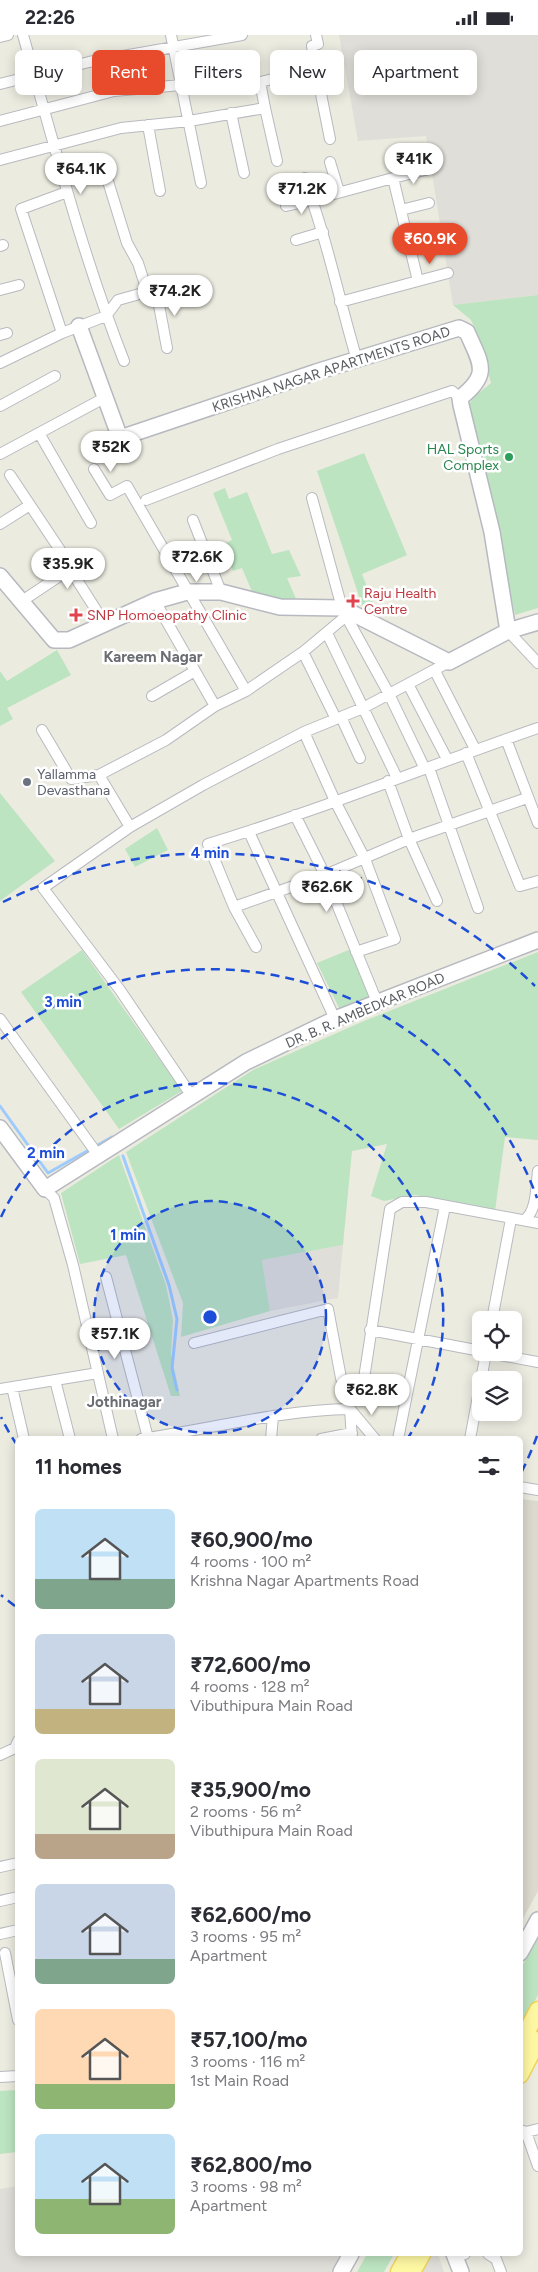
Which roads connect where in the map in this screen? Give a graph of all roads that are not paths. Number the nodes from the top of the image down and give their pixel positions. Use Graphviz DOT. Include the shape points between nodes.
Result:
graph roads {
  1 [pos="8,35"];
  2 [pos="22,35"];
  3 [pos="172,35"];
  4 [pos="242,35"];
  5 [pos="316,35"];
  6 [pos="0,37"];
  7 [pos="174,49"];
  8 [pos="26,50"];
  9 [pos="313,50"];
  10 [pos="175,54"];
  11 [pos="82,65"];
  12 [pos="15,80"];
  13 [pos="270,80"];
  14 [pos="0,84"];
  15 [pos="175,86"];
  16 [pos="40,95"];
  17 [pos="183,95"];
  18 [pos="321,95"];
  19 [pos="265,108"];
  20 [pos="44,109"];
  21 [pos="232,113"];
  22 [pos="0,121"];
  23 [pos="189,121"];
  24 [pos="148,125"];
  25 [pos="330,139"];
  26 [pos="53,146"];
  27 [pos="0,160"];
  28 [pos="277,161"];
  29 [pos="102,162"];
  30 [pos="330,162"];
  31 [pos="429,169"];
  32 [pos="244,173"];
  33 [pos="305,178"];
  34 [pos="393,178"];
  35 [pos="201,183"];
  36 [pos="160,191"];
  37 [pos="339,192"];
  38 [pos="67,193"];
  39 [pos="312,199"];
  40 [pos="429,203"];
  41 [pos="286,206"];
  42 [pos="401,210"];
  43 [pos="323,232"];
  44 [pos="436,239"];
  45 [pos="296,240"];
  46 [pos="410,247"];
  47 [pos="448,273"];
  48 [pos="418,281"];
  49 [pos="19,285"];
  50 [pos="168,286"];
  51 [pos="0,290"];
  52 [pos="151,290"];
  53 [pos="340,302"];
  54 [pos="106,315"];
  55 [pos="79,326"];
  56 [pos="62,333"];
  57 [pos="166,349"];
  58 [pos="357,360"];
  59 [pos="124,361"];
  60 [pos="0,363"];
  61 [pos="55,376"];
  62 [pos="106,397"];
  63 [pos="460,398"];
  64 [pos="0,406"];
  65 [pos="40,433"];
  66 [pos="0,454"];
  67 [pos="94,469"];
  68 [pos="10,475"];
  69 [pos="312,498"];
  70 [pos="146,500"];
  71 [pos="30,505"];
  72 [pos="192,520"];
  73 [pos="91,523"];
  74 [pos="0,524"];
  75 [pos="60,550"];
  76 [pos="0,576"];
  77 [pos="187,592"];
  78 [pos="220,593"];
  79 [pos="22,601"];
  80 [pos="155,601"];
  81 [pos="346,612"];
  82 [pos="538,623"];
  83 [pos="105,624"];
  84 [pos="508,631"];
  85 [pos="327,633"];
  86 [pos="303,653"];
  87 [pos="449,662"];
  88 [pos="538,663"];
  89 [pos="195,671"];
  90 [pos="435,671"];
  91 [pos="408,684"];
  92 [pos="246,691"];
  93 [pos="389,694"];
  94 [pos="152,696"];
  95 [pos="215,707"];
  96 [pos="363,708"];
  97 [pos="338,718"];
  98 [pos="538,728"];
  99 [pos="42,730"];
  100 [pos="304,732"];
  101 [pos="506,739"];
  102 [pos="471,751"];
  103 [pos="360,758"];
  104 [pos="447,759"];
  105 [pos="427,768"];
  106 [pos="99,775"];
  107 [pos="392,780"];
  108 [pos="528,798"];
  109 [pos="335,801"];
  110 [pos="489,811"];
  111 [pos="295,815"];
  112 [pos="538,823"];
  113 [pos="448,825"];
  114 [pos="130,827"];
  115 [pos="249,832"];
  116 [pos="409,839"];
  117 [pos="365,859"];
  118 [pos="325,875"];
  119 [pos="538,881"];
  120 [pos="278,891"];
  121 [pos="437,901"];
  122 [pos="234,907"];
  123 [pos="478,908"];
  124 [pos="538,939"];
  125 [pos="256,947"];
  126 [pos="356,952"];
  127 [pos="378,1002"];
  128 [pos="0,1019"];
  129 [pos="335,1019"];
  130 [pos="191,1095"];
  131 [pos="0,1129"];
  132 [pos="98,1155"];
  133 [pos="538,1171"];
  134 [pos="45,1189"];
  135 [pos="445,1206"];
  136 [pos="511,1219"];
  137 [pos="524,1220"];
  138 [pos="538,1223"];
  139 [pos="106,1277"];
  140 [pos="494,1311"];
  141 [pos="370,1330"];
  142 [pos="417,1339"];
  143 [pos="194,1343"];
  144 [pos="472,1349"];
  145 [pos="522,1359"];
  146 [pos="486,1361"];
  147 [pos="538,1362"];
  148 [pos="98,1373"];
  149 [pos="55,1381"];
  150 [pos="12,1387"];
  151 [pos="0,1389"];
  152 [pos="361,1397"];
  153 [pos="350,1409"];
  154 [pos="273,1416"];
  155 [pos="23,1436"];
  156 [pos="69,1436"];
  157 [pos="112,1436"];
  158 [pos="145,1436"];
  159 [pos="157,1436"];
  160 [pos="271,1436"];
  161 [pos="352,1436"];
  162 [pos="372,1436"];
  163 [pos="399,1436"];
  164 [pos="471,1436"];
  165 [pos="523,1488"];
  166 [pos="538,1490"];
  167 [pos="15,1746"];
  168 [pos="0,1755"];
  169 [pos="15,1864"];
  170 [pos="0,1867"];
  171 [pos="15,1898"];
  172 [pos="0,1901"];
  173 [pos="538,1920"];
  174 [pos="15,1931"];
  175 [pos="0,1934"];
  176 [pos="523,1948"];
  177 [pos="5,1953"];
  178 [pos="15,2005"];
  179 [pos="538,2010"];
  180 [pos="523,2039"];
  181 [pos="538,2040"];
  182 [pos="523,2064"];
  183 [pos="15,2076"];
  184 [pos="0,2077"];
  185 [pos="538,2129"];
  186 [pos="523,2131"];
  187 [pos="538,2165"];
  188 [pos="350,2256"];
  189 [pos="408,2256"];
  190 [pos="421,2256"];
  191 [pos="455,2256"];
  192 [pos="456,2256"];
  193 [pos="491,2256"];
  194 [pos="341,2272"];
  195 [pos="399,2272"];
  196 [pos="412,2272"];
  197 [pos="451,2272"];
  198 [pos="462,2272"];
  199 [pos="502,2272"];
  1 -- 6 [label="street"];
  2 -- 8 [label="street"];
  3 -- 7 [label="street"];
  4 -- 7 [label="street"];
  5 -- 9 [label="street" via="318,44"];
  7 -- 10 [label="street"];
  7 -- 11 [label="street"];
  12 -- 14 [label="street"];
  13 -- 19 [label="street" via="260,82"];
  15 -- 20 [label="street" via="114,91"];
  16 -- 20 [label="street"];
  17 -- 23 [label="street"];
  18 -- 25 [label="street"];
  19 -- 21 [label="street"];
  19 -- 28 [label="street"];
  20 -- 22 [label="street"];
  20 -- 26 [label="street"];
  21 -- 23 [label="street"];
  21 -- 32 [label="street"];
  23 -- 24 [label="street"];
  23 -- 35 [label="street"];
  24 -- 26 [label="street" via="122,128"];
  24 -- 36 [label="street"];
  26 -- 27 [label="street"];
  26 -- 38 [label="street"];
  29 -- 52 [label="street" via="127,243"];
  30 -- 37 [label="street"];
  31 -- 34 [label="street"];
  33 -- 39 [label="street"];
  34 -- 37 [label="street"];
  34 -- 42 [label="street"];
  37 -- 39 [label="street"];
  38 -- 54 [label="street"];
  38 -- 56 [label="street" via="21,209"];
  39 -- 41 [label="street"];
  39 -- 43 [label="street"];
  40 -- 42 [label="street"];
  42 -- 46 [label="street"];
  43 -- 45 [label="street"];
  43 -- 53 [label="street"];
  44 -- 46 [label="street"];
  46 -- 48 [label="street"];
  47 -- 48 [label="street"];
  48 -- 53 [label="street"];
  49 -- 51 [label="street"];
  50 -- 52 [label="street"];
  52 -- 54 [label="street" via="118,300"];
  52 -- 57 [label="street"];
  53 -- 58 [label="street"];
  54 -- 55 [label="street"];
  54 -- 59 [label="street"];
  55 -- 56 [label="street"];
  55 -- 62 [label="street, KRISHNA NAGAR APARTMENTS ROAD"];
  56 -- 60 [label="street"];
  58 -- 62 [label="street, KRISHNA NAGAR APARTMENTS ROAD" via="120,437"];
  58 -- 63 [label="street, KRISHNA NAGAR APARTMENTS ROAD" via="459,328 468,332 481,369 475,386"];
  61 -- 64 [label="street"];
  62 -- 65 [label="street"];
  63 -- 70 [label="street" via="452,391 278,449"];
  63 -- 84 [label="street" via="492,533"];
  65 -- 66 [label="street"];
  65 -- 73 [label="street"];
  67 -- 77 [label="street" via="110,495 127,486"];
  68 -- 71 [label="street"];
  69 -- 81 [label="street"];
  71 -- 74 [label="street"];
  71 -- 75 [label="street"];
  72 -- 78 [label="street"];
  76 -- 79 [label="street"];
  77 -- 78 [label="street"];
  77 -- 80 [label="street"];
  77 -- 92 [label="street"];
  78 -- 81 [label="street" via="280,607"];
  79 -- 83 [label="street" via="54,640 69,640"];
  79 -- 83 [label="street" via="70,569"];
  80 -- 83 [label="street"];
  80 -- 89 [label="street"];
  81 -- 85 [label="street"];
  81 -- 87 [label="street"];
  81 -- 93 [label="street"];
  82 -- 84 [label="street"];
  84 -- 87 [label="street"];
  84 -- 88 [label="street"];
  85 -- 86 [label="street"];
  85 -- 96 [label="street"];
  86 -- 92 [label="street"];
  86 -- 97 [label="street"];
  87 -- 90 [label="street"];
  89 -- 94 [label="street"];
  89 -- 95 [label="street"];
  90 -- 91 [label="street"];
  90 -- 102 [label="street"];
  91 -- 93 [label="street"];
  91 -- 104 [label="street"];
  92 -- 95 [label="street"];
  93 -- 96 [label="street"];
  93 -- 105 [label="street"];
  95 -- 106 [label="street" via="166,740"];
  96 -- 97 [label="street"];
  96 -- 107 [label="street"];
  97 -- 100 [label="street"];
  97 -- 103 [label="street"];
  98 -- 101 [label="street"];
  99 -- 106 [label="street" via="71,779"];
  100 -- 109 [label="street"];
  100 -- 114 [label="street"];
  101 -- 102 [label="street"];
  101 -- 108 [label="street"];
  102 -- 104 [label="street"];
  102 -- 110 [label="street"];
  104 -- 105 [label="street"];
  105 -- 107 [label="street"];
  105 -- 113 [label="street"];
  106 -- 114 [label="street"];
  107 -- 109 [label="street"];
  107 -- 116 [label="street"];
  108 -- 110 [label="street"];
  108 -- 112 [label="street"];
  109 -- 111 [label="street"];
  109 -- 117 [label="street"];
  110 -- 113 [label="street"];
  110 -- 119 [label="street" via="520,886"];
  111 -- 115 [label="street"];
  111 -- 118 [label="street"];
  113 -- 116 [label="street"];
  113 -- 123 [label="street"];
  114 -- 130 [label="street" via="43,888 120,990"];
  115 -- 120 [label="street"];
  115 -- 122 [label="street" via="208,844"];
  116 -- 117 [label="street"];
  116 -- 121 [label="street"];
  117 -- 118 [label="street"];
  117 -- 126 [label="street" via="395,939"];
  118 -- 120 [label="street"];
  118 -- 126 [label="street"];
  120 -- 122 [label="street"];
  120 -- 129 [label="street"];
  122 -- 125 [label="street"];
  124 -- 127 [label="street, DR. B. R. AMBEDKAR ROAD"];
  126 -- 127 [label="street"];
  127 -- 129 [label="street, DR. B. R. AMBEDKAR ROAD"];
  128 -- 132 [label="street"];
  129 -- 130 [label="street, DR. B. R. AMBEDKAR ROAD" via="246,1062"];
  130 -- 132 [label="street, DR. B. R. AMBEDKAR ROAD"];
  131 -- 134 [label="street"];
  132 -- 134 [label="street, DR. B. R. AMBEDKAR ROAD"];
  133 -- 137 [label="street" via="532,1210"];
  134 -- 148 [label="street" via="54,1197"];
  135 -- 136 [label="street"];
  135 -- 141 [label="street" via="402,1202 390,1209"];
  135 -- 142 [label="street"];
  136 -- 137 [label="street"];
  136 -- 140 [label="street"];
  137 -- 138 [label="street"];
  139 -- 158 [label="street"];
  141 -- 142 [label="street"];
  141 -- 152 [label="street"];
  142 -- 144 [label="street"];
  142 -- 163 [label="street"];
  143 -- 153 [label="street" via="328,1309"];
  145 -- 147 [label="street"];
  146 -- 164 [label="street"];
  148 -- 149 [label="street"];
  148 -- 157 [label="street"];
  149 -- 150 [label="street"];
  149 -- 156 [label="street"];
  150 -- 151 [label="street"];
  150 -- 155 [label="street"];
  153 -- 154 [label="street"];
  153 -- 161 [label="street"];
  153 -- 162 [label="street"];
  154 -- 159 [label="street"];
  154 -- 160 [label="street"];
  165 -- 166 [label="street"];
  167 -- 168 [label="street"];
  169 -- 170 [label="street"];
  171 -- 172 [label="street"];
  173 -- 176 [label="street"];
  174 -- 175 [label="street"];
  177 -- 178 [label="street"];
  179 -- 180 [label="main road"];
  181 -- 182 [label="main road"];
  183 -- 184 [label="street"];
  185 -- 186 [label="street"];
  186 -- 187 [label="street"];
  188 -- 194 [label="street"];
  189 -- 195 [label="main road"];
  190 -- 196 [label="main road"];
  191 -- 197 [label="street"];
  192 -- 198 [label="street"];
  193 -- 199 [label="street"];
}
